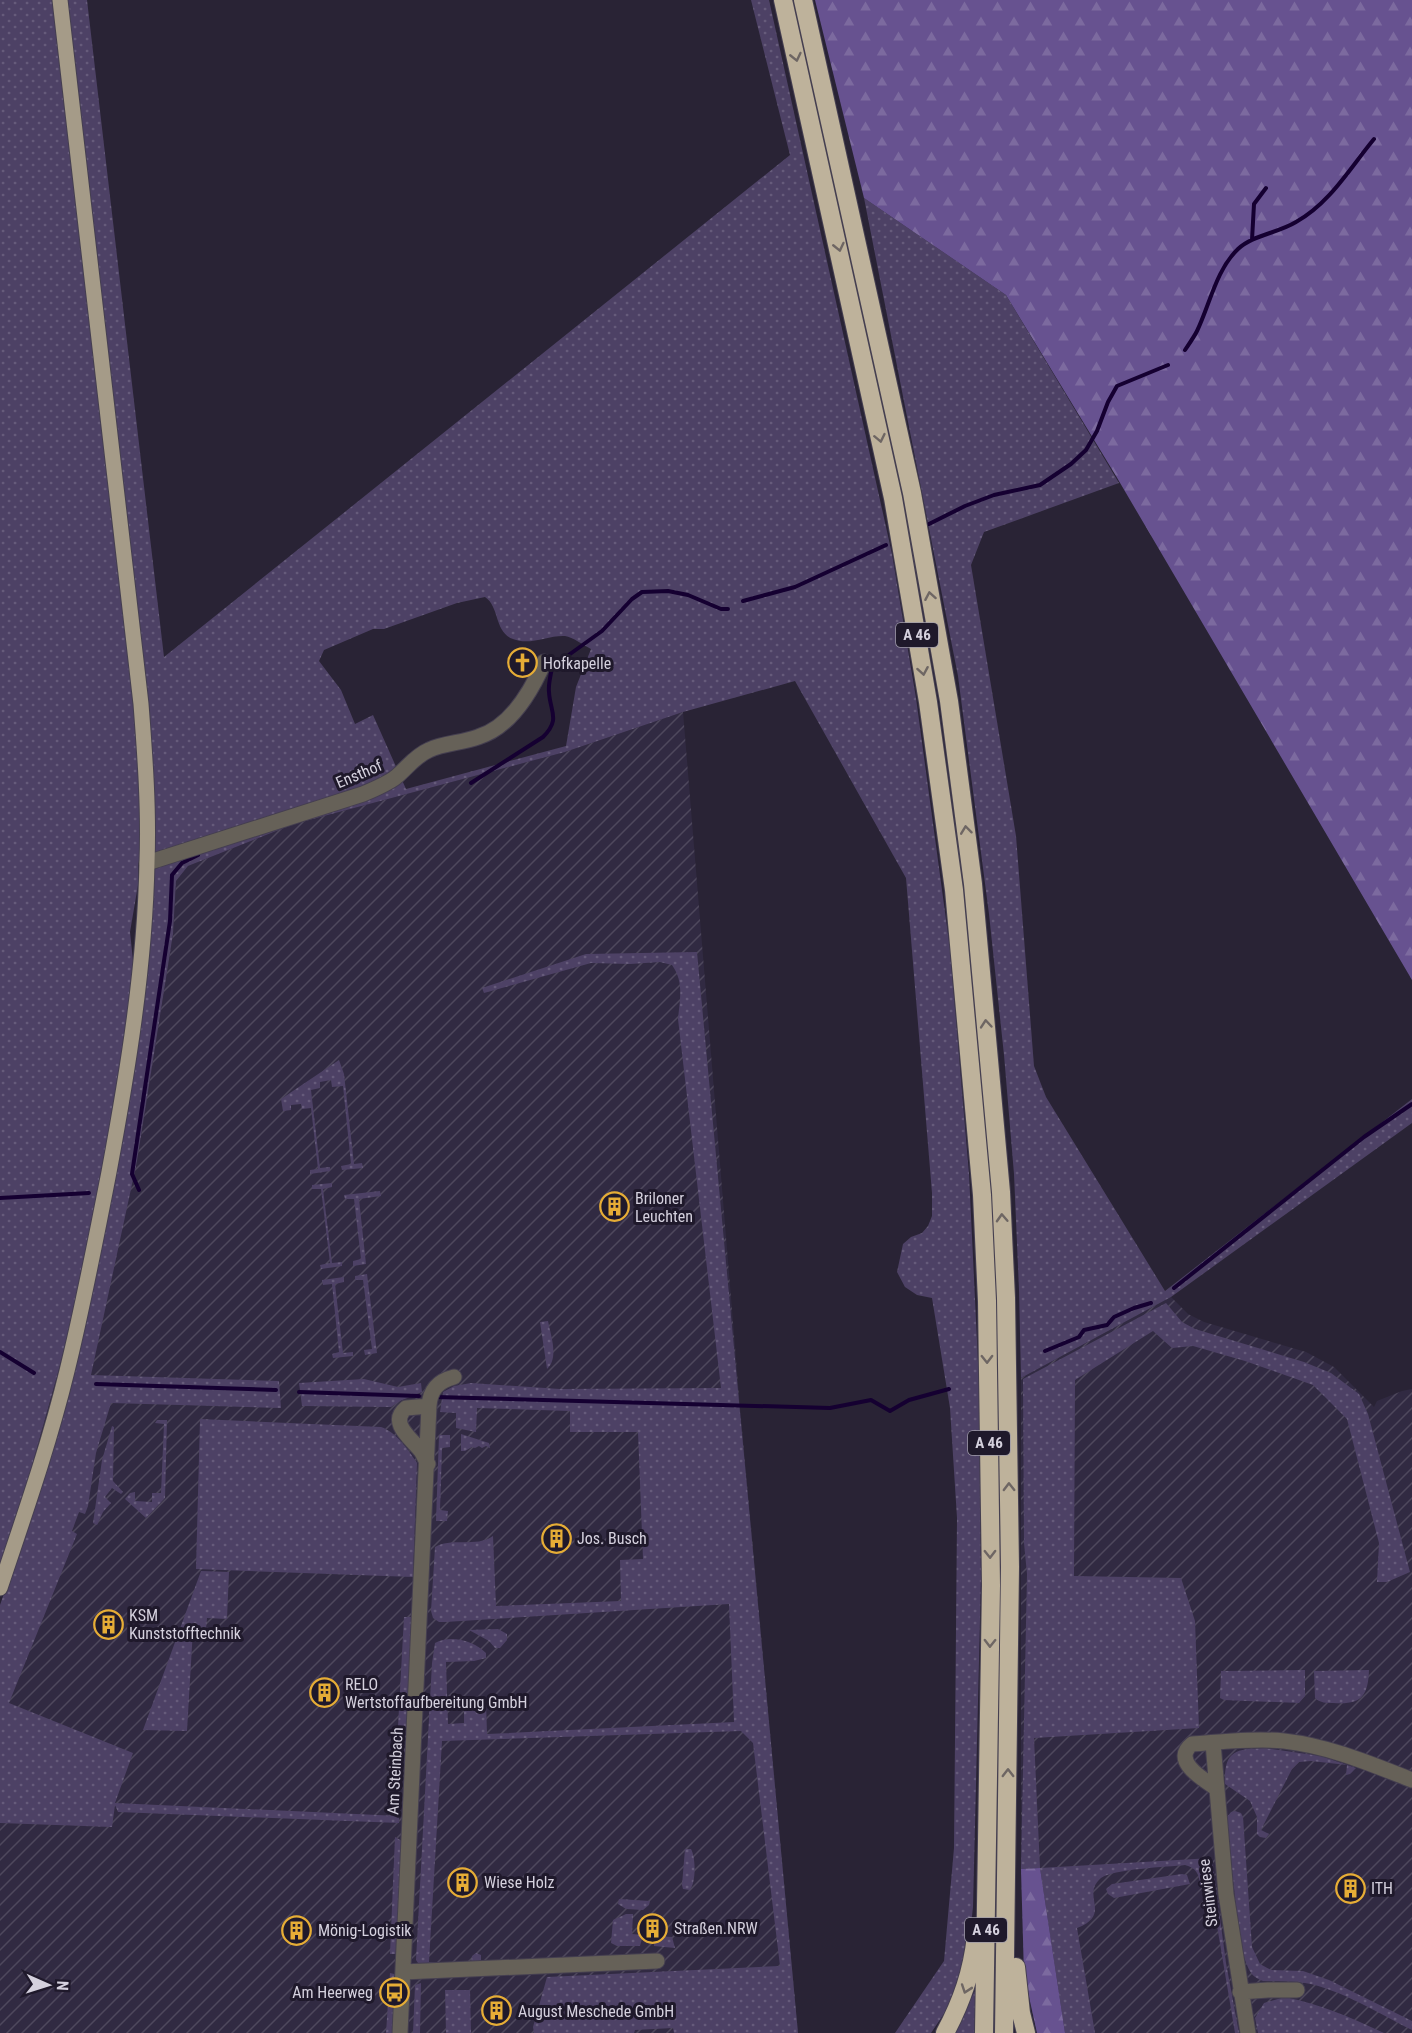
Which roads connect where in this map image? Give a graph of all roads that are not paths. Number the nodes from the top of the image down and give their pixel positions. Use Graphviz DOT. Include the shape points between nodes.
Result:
graph roads {
  1 [pos="60,0"];
  2 [pos="783,0"];
  3 [pos="803,0"];
  4 [pos="544,662"];
  5 [pos="147,863"];
  6 [pos="454,1377"];
  7 [pos="429,1406"];
  8 [pos="428,1464"];
  9 [pos="0,1588"];
  10 [pos="1213,1743"];
  11 [pos="1412,1780"];
  12 [pos="1216,1788"];
  13 [pos="988,1827"];
  14 [pos="1008,1831"];
  15 [pos="657,1961"];
  16 [pos="403,1972"];
  17 [pos="1297,1990"];
  18 [pos="1240,1992"];
  19 [pos="400,2033"];
  20 [pos="945,2033"];
  21 [pos="984,2033"];
  22 [pos="1004,2033"];
  23 [pos="1026,2033"];
  24 [pos="1248,2033"];
  1 -- 5 [label="main road" via="141,704"];
  2 -- 13 [label="highway, A 46, one-way" via="893,498 928,702 954,890 982,1195 987,1300 991,1585"];
  14 -- 3 [label="highway, A 46, one-way" via="1006,1298 1001,1191 973,884 949,702 912,493"];
  4 -- 5 [label="street, Ensthof" via="521,704 490,732 430,749 391,781 363,794"];
  5 -- 9 [label="main road" via="138,989 118,1125 96,1236 61,1394"];
  6 -- 7 [label="street, Am Steinbach" via="433,1390"];
  7 -- 8 [label="street, Am Steinbach"];
  7 -- 8 [label="street" via="406,1408 400,1420"];
  8 -- 16 [label="street, Am Steinbach"];
  10 -- 11 [label="street" via="1256,1740 1303,1744"];
  10 -- 12 [label="street, Steinwiese"];
  10 -- 12 [label="street" via="1192,1744 1185,1759 1192,1770"];
  12 -- 18 [label="street, Steinwiese"];
  13 -- 20 [label="highway, one-way" via="971,1969"];
  13 -- 21 [label="highway, A 46"];
  14 -- 22 [label="highway, A 46"];
  14 -- 23 [label="highway" via="1017,1989"];
  15 -- 16 [label="street"];
  16 -- 19 [label="street, Am Steinbach"];
  17 -- 18 [label="street"];
  18 -- 24 [label="street, Steinwiese"];
}
